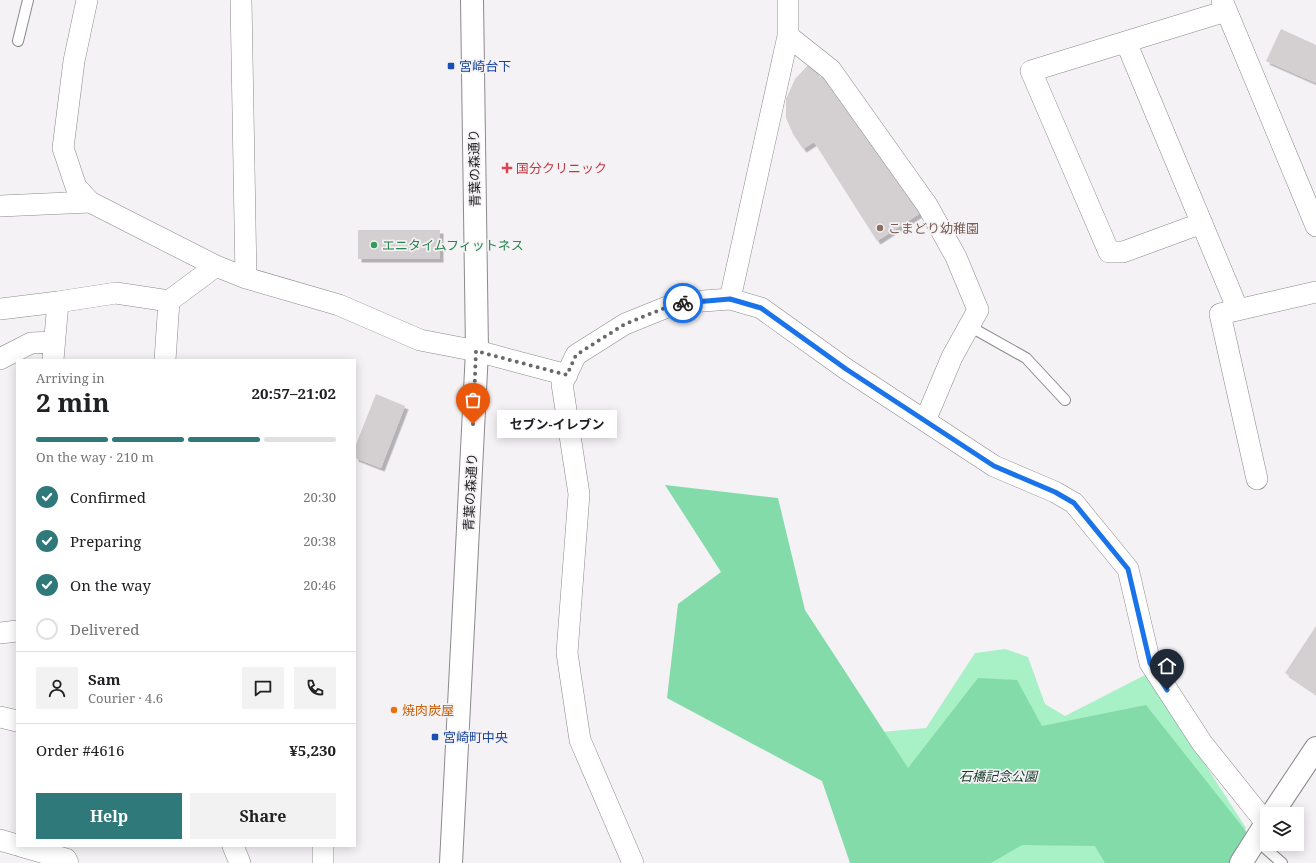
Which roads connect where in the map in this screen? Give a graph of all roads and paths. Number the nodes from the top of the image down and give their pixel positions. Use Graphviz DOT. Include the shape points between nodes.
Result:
graph roads {
  1 [pos="28,0"];
  2 [pos="88,0"];
  3 [pos="241,0"];
  4 [pos="472,0"];
  5 [pos="788,0"];
  6 [pos="1224,6"];
  7 [pos="788,36"];
  8 [pos="18,41"];
  9 [pos="1126,42"];
  10 [pos="90,202"];
  11 [pos="0,206"];
  12 [pos="1202,224"];
  13 [pos="1316,226"];
  14 [pos="216,266"];
  15 [pos="246,278"];
  16 [pos="1316,292"];
  17 [pos="730,299"];
  18 [pos="169,301"];
  19 [pos="58,302"];
  20 [pos="0,309"];
  21 [pos="1238,310"];
  22 [pos="970,326"];
  23 [pos="53,351"];
  24 [pos="476,351"];
  25 [pos="0,359"];
  26 [pos="166,359"];
  27 [pos="567,375"];
  28 [pos="1065,400"];
  29 [pos="925,421"];
  30 [pos="1257,479"];
  31 [pos="16,631"];
  32 [pos="0,633"];
  33 [pos="0,717"];
  34 [pos="16,720"];
  35 [pos="1316,748"];
  36 [pos="1277,807"];
  37 [pos="1260,818"];
  38 [pos="1260,833"];
  39 [pos="0,840"];
  40 [pos="16,845"];
  41 [pos="24,847"];
  42 [pos="233,847"];
  43 [pos="323,847"];
  44 [pos="1277,851"];
  45 [pos="68,863"];
  46 [pos="240,863"];
  47 [pos="323,863"];
  48 [pos="451,863"];
  49 [pos="632,863"];
  50 [pos="1241,863"];
  51 [pos="1282,863"];
  1 -- 8 [label="lane"];
  2 -- 10 [label="street" via="74,61 62,148 76,187"];
  3 -- 15 [label="street"];
  4 -- 24 [label="street, 青葉の森通り"];
  5 -- 7 [label="street"];
  6 -- 9 [label="street"];
  6 -- 13 [label="street"];
  7 -- 17 [label="street"];
  7 -- 22 [label="street" via="831,70 928,205 956,257 978,310"];
  9 -- 12 [label="street"];
  9 -- 12 [label="street" via="1031,71 1109,252 1123,252"];
  10 -- 11 [label="street"];
  10 -- 14 [label="street"];
  12 -- 21 [label="street"];
  14 -- 15 [label="street"];
  14 -- 18 [label="street"];
  15 -- 24 [label="street" via="339,305 420,340"];
  16 -- 21 [label="street"];
  17 -- 27 [label="street" via="677,303 625,324 576,355"];
  17 -- 29 [label="street" via="761,308 846,369"];
  18 -- 19 [label="street" via="116,293"];
  18 -- 26 [label="street"];
  19 -- 20 [label="street"];
  19 -- 23 [label="street"];
  21 -- 30 [label="street" via="1220,314"];
  22 -- 28 [label="lane" via="1026,358"];
  22 -- 29 [label="street" via="952,356"];
  23 -- 25 [label="street" via="31,343"];
  24 -- 27 [label="street"];
  24 -- 48 [label="street, 青葉の森通り"];
  27 -- 49 [label="street" via="562,384 579,494 567,653 580,740"];
  29 -- 37 [label="street" via="994,466 1055,492 1074,503 1128,569 1150,663 1202,743"];
  31 -- 32 [label="street"];
  33 -- 34 [label="street"];
  35 -- 36 [label="street"];
  38 -- 50 [label="street"];
  39 -- 40 [label="street"];
  41 -- 45 [label="street" via="66,859"];
  42 -- 46 [label="street"];
  43 -- 47 [label="street"];
  44 -- 51 [label="lane"];
}
